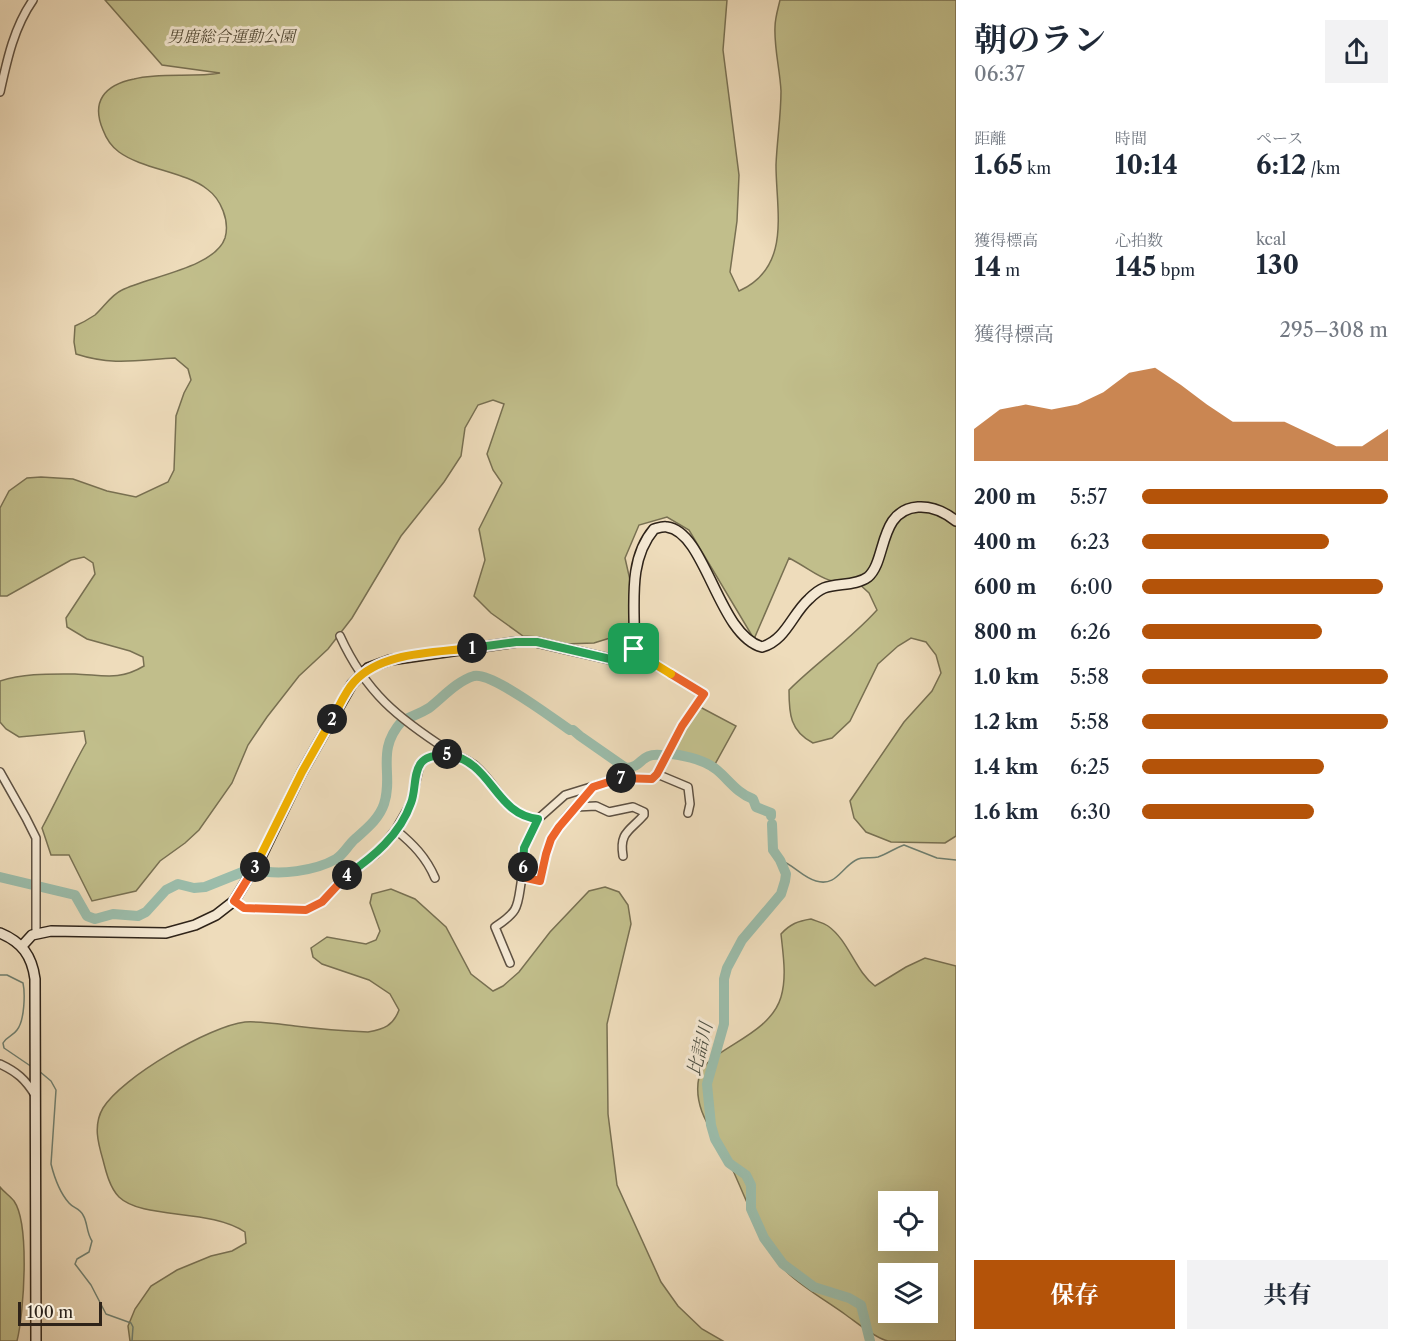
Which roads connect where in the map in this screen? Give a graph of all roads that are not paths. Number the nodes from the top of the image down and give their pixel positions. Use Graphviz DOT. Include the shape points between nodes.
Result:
graph roads {
  1 [pos="33,0"];
  2 [pos="0,93"];
  3 [pos="956,521"];
  4 [pos="340,636"];
  5 [pos="634,649"];
  6 [pos="362,675"];
  7 [pos="460,757"];
  8 [pos="0,772"];
  9 [pos="657,774"];
  10 [pos="593,787"];
  11 [pos="576,807"];
  12 [pos="688,813"];
  13 [pos="538,819"];
  14 [pos="396,830"];
  15 [pos="623,856"];
  16 [pos="522,877"];
  17 [pos="435,878"];
  18 [pos="234,901"];
  19 [pos="0,933"];
  20 [pos="36,933"];
  21 [pos="22,946"];
  22 [pos="510,963"];
  23 [pos="0,1064"];
  24 [pos="35,1095"];
  25 [pos="36,1341"];
  1 -- 2 [label="street" via="10,48"];
  3 -- 5 [label="street" via="935,508 913,507 901,513 892,522 867,578 824,588 808,600 788,629 762,647 741,634 680,532 668,527 654,529 640,547 637,561"];
  4 -- 6 [label="street"];
  5 -- 6 [label="street" via="619,659 610,659 537,642 516,642 390,660 368,668"];
  5 -- 9 [label="street" via="704,694"];
  6 -- 7 [label="street" via="397,716"];
  6 -- 18 [label="street" via="352,684"];
  7 -- 13 [label="street" via="475,765 514,811"];
  7 -- 14 [label="street" via="447,754 427,758 420,764 411,803"];
  8 -- 20 [label="street" via="36,838"];
  9 -- 10 [label="street" via="652,779 620,778"];
  9 -- 12 [label="street" via="688,787"];
  10 -- 11 [label="street"];
  10 -- 13 [label="street" via="565,795"];
  11 -- 15 [label="street" via="596,806 609,812 633,807 644,812 621,842"];
  11 -- 16 [label="street" via="551,839 540,881"];
  13 -- 16 [label="street" via="524,848"];
  14 -- 17 [label="street" via="428,861"];
  14 -- 18 [label="street" via="376,854 314,907 244,908"];
  16 -- 22 [label="street" via="517,909 495,927"];
  18 -- 20 [label="street" via="195,925 166,933"];
  19 -- 21 [label="street"];
  20 -- 21 [label="street"];
  21 -- 24 [label="street" via="30,958 35,979"];
  23 -- 24 [label="street" via="25,1079"];
  24 -- 25 [label="street"];
}
